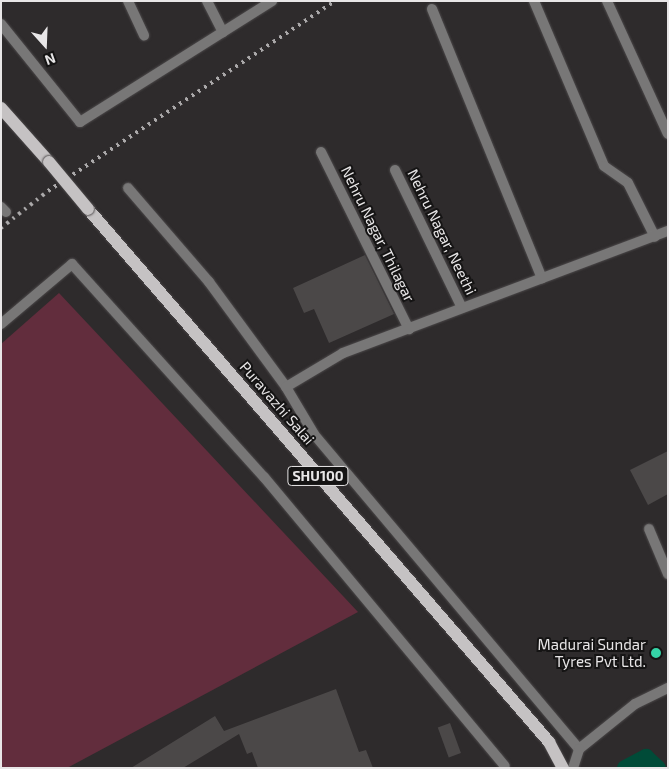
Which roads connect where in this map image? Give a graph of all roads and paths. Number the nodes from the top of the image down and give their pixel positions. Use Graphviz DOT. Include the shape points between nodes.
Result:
graph roads {
  1 [pos="128,1"];
  2 [pos="207,1"];
  3 [pos="272,1"];
  4 [pos="534,1"];
  5 [pos="607,1"];
  6 [pos="432,9"];
  7 [pos="1,24"];
  8 [pos="223,32"];
  9 [pos="144,36"];
  10 [pos="1,108"];
  11 [pos="668,134"];
  12 [pos="321,152"];
  13 [pos="395,170"];
  14 [pos="128,188"];
  15 [pos="668,231"];
  16 [pos="655,237"];
  17 [pos="542,278"];
  18 [pos="462,308"];
  19 [pos="1,324"];
  20 [pos="409,329"];
  21 [pos="286,387"];
  22 [pos="649,529"];
  23 [pos="668,574"];
  24 [pos="668,688"];
  25 [pos="579,748"];
  26 [pos="503,767"];
  27 [pos="563,768"];
  28 [pos="573,768"];
  1 -- 9 [label="street"];
  2 -- 8 [label="street"];
  3 -- 8 [label="street"];
  4 -- 16 [label="street" via="604,166 628,183"];
  5 -- 11 [label="street"];
  6 -- 17 [label="street"];
  7 -- 8 [label="street" via="80,122"];
  10 -- 27 [label="main road, Puravazhi Salai / SHU100, bridge" via="549,742"];
  12 -- 20 [label="street, Nehru Nagar, Thilagar"];
  13 -- 18 [label="street, Nehru Nagar, Neethi"];
  14 -- 21 [label="street" via="209,282"];
  15 -- 16 [label="street"];
  16 -- 17 [label="street"];
  17 -- 18 [label="street"];
  18 -- 20 [label="street"];
  19 -- 26 [label="street" via="72,264 264,477"];
  20 -- 21 [label="street" via="343,354"];
  21 -- 25 [label="street" via="314,434"];
  22 -- 23 [label="street"];
  24 -- 25 [label="street" via="635,704"];
  25 -- 28 [label="street"];
}
